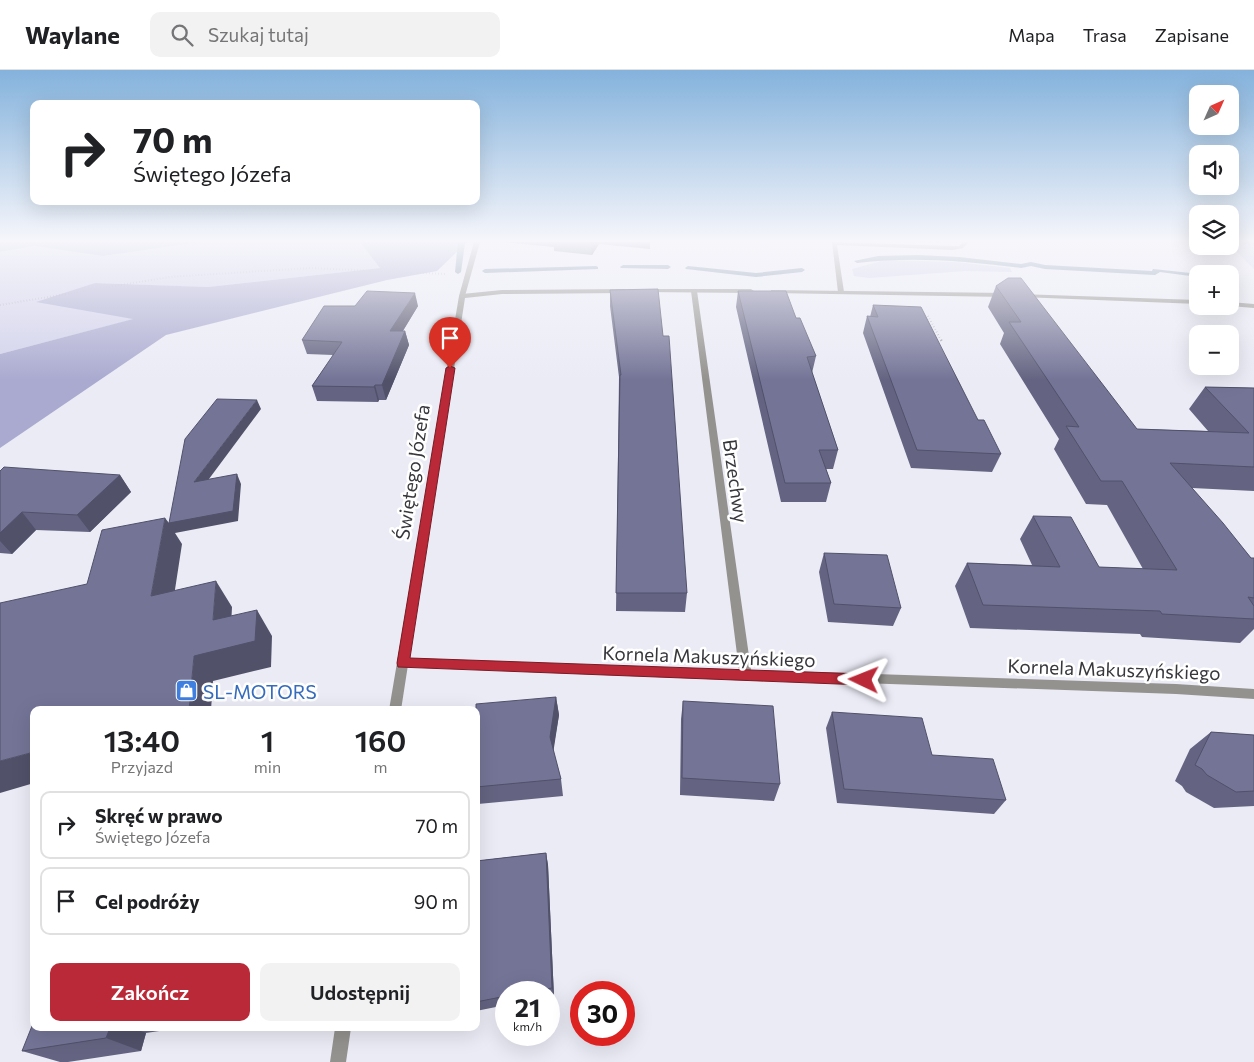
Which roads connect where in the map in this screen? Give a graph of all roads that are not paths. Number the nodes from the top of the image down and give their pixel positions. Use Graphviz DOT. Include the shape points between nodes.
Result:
graph roads {
  1 [pos="463,288"];
  2 [pos="840,288"];
  3 [pos="627,291"];
  4 [pos="637,291"];
  5 [pos="694,291"];
  6 [pos="841,292"];
  7 [pos="462,296"];
  8 [pos="1189,302"];
  9 [pos="1239,305"];
  10 [pos="1254,306"];
  11 [pos="403,663"];
  12 [pos="746,676"];
  13 [pos="1254,694"];
  14 [pos="396,706"];
  15 [pos="343,1031"];
  16 [pos="338,1062"];
  1 -- 7 [label="street, Świętego Józefa"];
  2 -- 6 [label="street"];
  3 -- 7 [label="street" via="502,292"];
  4 -- 5 [label="street"];
  5 -- 6 [label="street"];
  5 -- 12 [label="street, Brzechwy"];
  6 -- 8 [label="street"];
  7 -- 11 [label="street, Świętego Józefa"];
  9 -- 10 [label="street"];
  11 -- 12 [label="street, Kornela Makuszyńskiego"];
  11 -- 14 [label="street, Świętego Józefa"];
  12 -- 13 [label="street, Kornela Makuszyńskiego"];
  15 -- 16 [label="street"];
}
